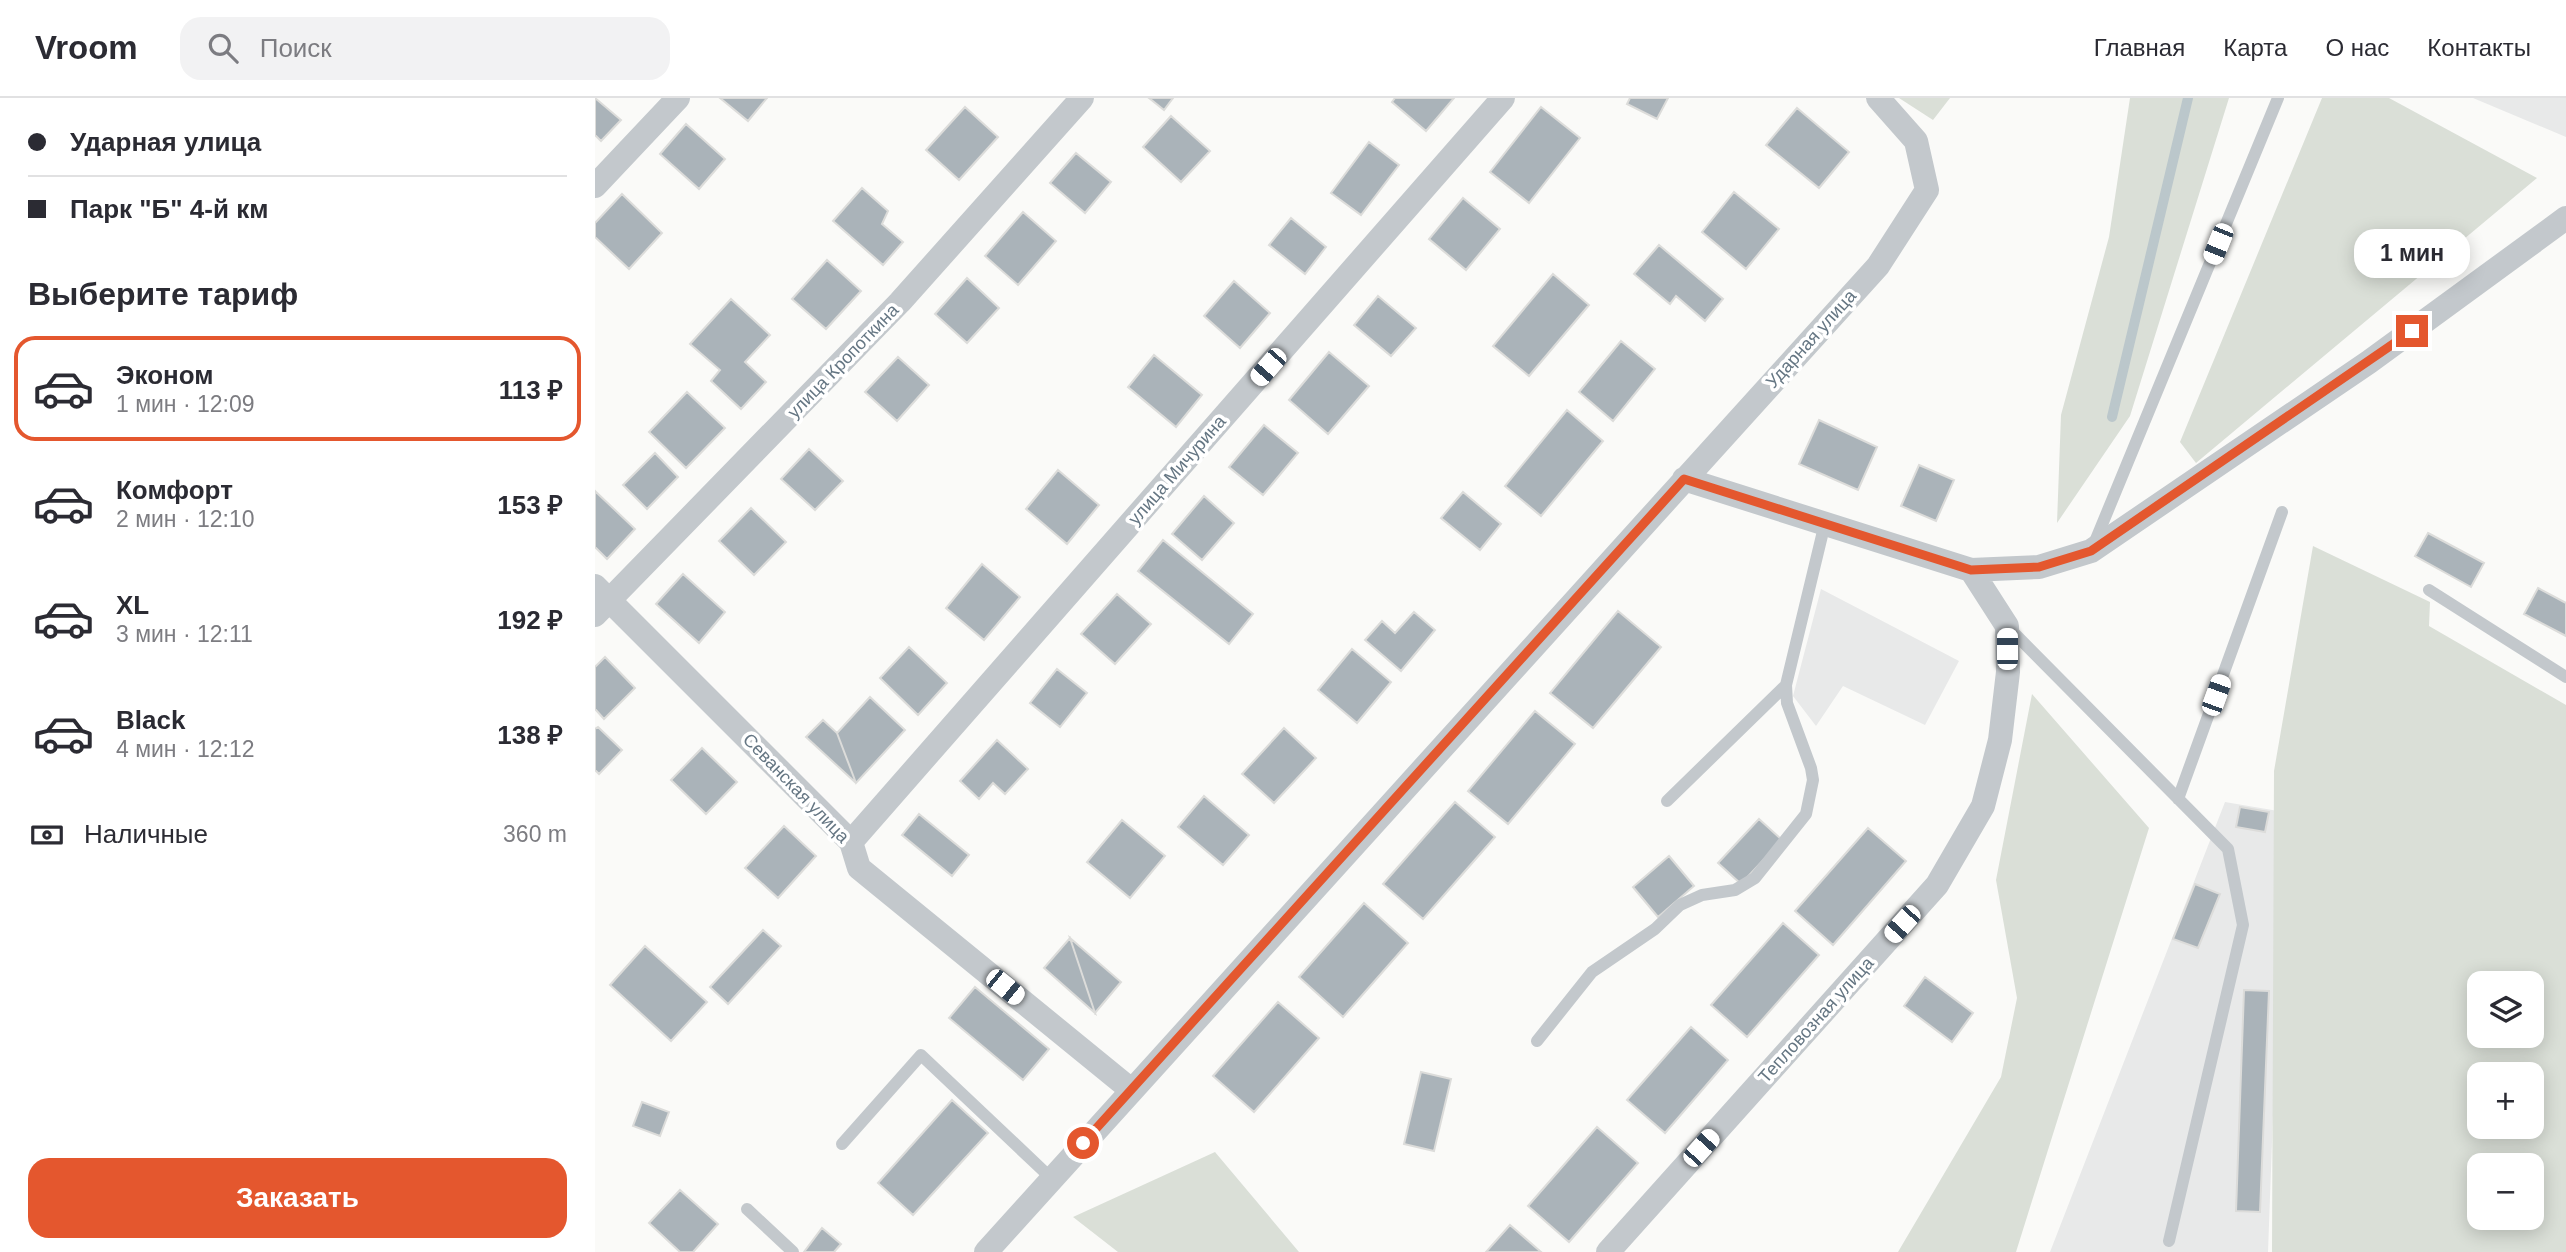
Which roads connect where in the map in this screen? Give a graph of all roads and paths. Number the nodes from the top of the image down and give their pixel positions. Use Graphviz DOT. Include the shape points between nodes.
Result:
graph roads {
  1 [pos="678,98"];
  2 [pos="1082,98"];
  3 [pos="1503,98"];
  4 [pos="1878,98"];
  5 [pos="2278,98"];
  6 [pos="595,186"];
  7 [pos="2566,218"];
  8 [pos="1684,479"];
  9 [pos="2282,512"];
  10 [pos="1825,523"];
  11 [pos="2091,551"];
  12 [pos="1971,570"];
  13 [pos="2429,590"];
  14 [pos="600,600"];
  15 [pos="2007,626"];
  16 [pos="2566,677"];
  17 [pos="1786,685"];
  18 [pos="2178,799"];
  19 [pos="1667,801"];
  20 [pos="851,842"];
  21 [pos="1537,1041"];
  22 [pos="1130,1089"];
  23 [pos="842,1144"];
  24 [pos="1051,1178"];
  25 [pos="747,1209"];
  26 [pos="2169,1241"];
  27 [pos="793,1252"];
  28 [pos="986,1252"];
  29 [pos="1608,1252"];
  1 -- 6 [label="street"];
  2 -- 14 [label="street, улица Кропоткина" via="899,302"];
  3 -- 20 [label="street, улица Мичурина"];
  4 -- 8 [label="street, Ударная улица" via="1916,141 1927,190 1878,266"];
  5 -- 11 [label="lane"];
  7 -- 11 [label="street" via="2369,362"];
  8 -- 10 [label="street"];
  8 -- 22 [label="street, Ударная улица"];
  9 -- 18 [label="lane"];
  10 -- 12 [label="street"];
  10 -- 17 [label="lane"];
  11 -- 12 [label="street" via="2039,567"];
  12 -- 15 [label="street"];
  13 -- 16 [label="lane"];
  14 -- 20 [label="street, Севанская улица"];
  15 -- 18 [label="lane"];
  15 -- 29 [label="street, Тепловозная улица" via="2008,672 1995,769 1983,806 1937,885"];
  17 -- 19 [label="lane"];
  17 -- 21 [label="lane" via="1787,703 1813,780 1806,814 1755,878 1735,890 1702,895 1681,905 1593,972"];
  18 -- 26 [label="lane" via="2228,849 2243,925"];
  20 -- 22 [label="street, Севанская улица" via="859,867"];
  22 -- 24 [label="street, Ударная улица"];
  23 -- 24 [label="lane" via="921,1055"];
  24 -- 28 [label="street, Ударная улица"];
  25 -- 27 [label="lane"];
}
